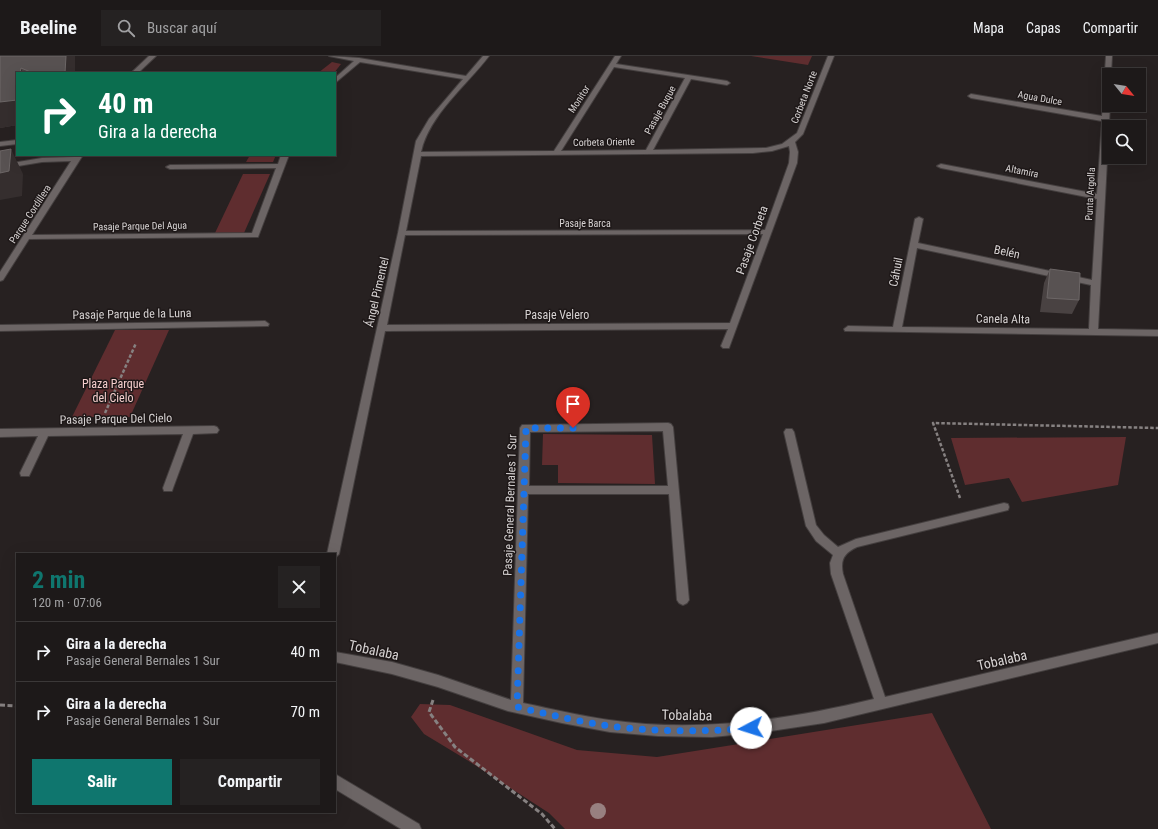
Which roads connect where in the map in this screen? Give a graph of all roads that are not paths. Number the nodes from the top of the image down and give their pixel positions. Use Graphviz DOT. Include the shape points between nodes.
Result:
graph roads {
  1 [pos="153,56"];
  2 [pos="332,56"];
  3 [pos="486,56"];
  4 [pos="618,56"];
  5 [pos="831,56"];
  6 [pos="1108,56"];
  7 [pos="358,60"];
  8 [pos="612,65"];
  9 [pos="135,72"];
  10 [pos="689,77"];
  11 [pos="467,78"];
  12 [pos="336,80"];
  13 [pos="727,83"];
  14 [pos="972,96"];
  15 [pos="1105,119"];
  16 [pos="16,142"];
  17 [pos="791,142"];
  18 [pos="0,144"];
  19 [pos="648,152"];
  20 [pos="556,153"];
  21 [pos="417,154"];
  22 [pos="285,156"];
  23 [pos="78,157"];
  24 [pos="280,166"];
  25 [pos="941,166"];
  26 [pos="0,167"];
  27 [pos="170,167"];
  28 [pos="1100,197"];
  29 [pos="919,219"];
  30 [pos="768,232"];
  31 [pos="402,233"];
  32 [pos="27,237"];
  33 [pos="914,245"];
  34 [pos="0,278"];
  35 [pos="1095,283"];
  36 [pos="265,324"];
  37 [pos="733,326"];
  38 [pos="0,328"];
  39 [pos="381,328"];
  40 [pos="848,329"];
  41 [pos="897,330"];
  42 [pos="1093,332"];
  43 [pos="1158,334"];
  44 [pos="726,346"];
  45 [pos="214,430"];
  46 [pos="189,431"];
  47 [pos="789,432"];
  48 [pos="44,433"];
  49 [pos="0,434"];
  50 [pos="25,473"];
  51 [pos="168,488"];
  52 [pos="523,490"];
  53 [pos="674,490"];
  54 [pos="1004,507"];
  55 [pos="333,553"];
  56 [pos="838,553"];
  57 [pos="683,600"];
  58 [pos="1158,638"];
  59 [pos="336,657"];
  60 [pos="881,703"];
  61 [pos="517,707"];
  62 [pos="336,782"];
  63 [pos="414,829"];
  1 -- 9 [label="street"];
  2 -- 7 [label="street"];
  3 -- 11 [label="street, Ángel Pimentel"];
  4 -- 8 [label="street, Monitor"];
  5 -- 17 [label="street, Corbeta Norte" via="802,131"];
  6 -- 15 [label="street, Punta Argolla"];
  7 -- 11 [label="street"];
  7 -- 12 [label="street"];
  8 -- 10 [label="street"];
  8 -- 20 [label="street, Monitor"];
  10 -- 13 [label="street"];
  10 -- 19 [label="street, Pasaje Buque"];
  11 -- 21 [label="street, Ángel Pimentel" via="431,120 420,141"];
  14 -- 15 [label="street, Agua Dulce"];
  15 -- 28 [label="street, Punta Argolla"];
  16 -- 18 [label="street"];
  17 -- 19 [label="street, Corbeta Oriente" via="765,150"];
  17 -- 30 [label="street, Pasaje Corbeta" via="794,152 793,163"];
  19 -- 20 [label="street, Corbeta Oriente"];
  20 -- 21 [label="street, Corbeta Oriente"];
  21 -- 31 [label="street, Ángel Pimentel"];
  22 -- 24 [label="street"];
  23 -- 26 [label="street, Parque Cordillera"];
  23 -- 32 [label="street, Parque Cordillera"];
  24 -- 27 [label="street"];
  24 -- 32 [label="street, Pasaje Parque Del Agua" via="255,234"];
  25 -- 28 [label="street, Altamira"];
  28 -- 35 [label="street, Punta Argolla"];
  29 -- 33 [label="street, Cáhuil"];
  30 -- 31 [label="street, Pasaje Barca"];
  30 -- 37 [label="street, Pasaje Corbeta"];
  31 -- 39 [label="street, Ángel Pimentel"];
  32 -- 34 [label="street, Parque Cordillera"];
  33 -- 35 [label="street, Belén"];
  33 -- 41 [label="street, Cáhuil"];
  35 -- 42 [label="street, Punta Argolla"];
  36 -- 38 [label="street, Pasaje Parque de la Luna"];
  37 -- 39 [label="street, Pasaje Velero"];
  37 -- 44 [label="street, Pasaje Corbeta"];
  39 -- 55 [label="street, Ángel Pimentel"];
  40 -- 41 [label="street, Canela Alta"];
  41 -- 42 [label="street, Canela Alta"];
  42 -- 43 [label="street, Canela Alta"];
  45 -- 46 [label="street, Pasaje Parque Del Cielo"];
  46 -- 48 [label="street, Pasaje Parque Del Cielo"];
  46 -- 51 [label="street, Pasaje Parque Del Cielo"];
  47 -- 56 [label="street" via="811,526 826,545"];
  48 -- 49 [label="street, Pasaje Parque Del Cielo"];
  48 -- 50 [label="street, Pasaje Parque Del Cielo"];
  52 -- 53 [label="street"];
  52 -- 53 [label="street, Pasaje General Bernales 1 Sur" via="526,428 668,427"];
  52 -- 61 [label="street, Pasaje General Bernales 1 Sur"];
  53 -- 57 [label="street, Pasaje General Bernales 1 Sur"];
  54 -- 56 [label="street" via="856,543 846,546"];
  56 -- 60 [label="street" via="835,559 837,574"];
  58 -- 60 [label="street, Tobalaba"];
  59 -- 61 [label="street, Tobalaba" via="392,668"];
  60 -- 61 [label="street, Tobalaba" via="824,717 712,731 610,726"];
  62 -- 63 [label="street"];
}
